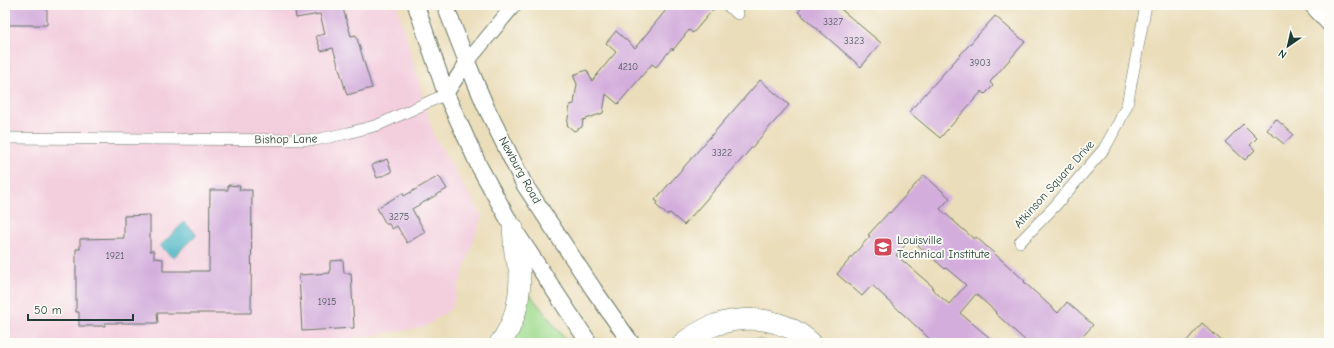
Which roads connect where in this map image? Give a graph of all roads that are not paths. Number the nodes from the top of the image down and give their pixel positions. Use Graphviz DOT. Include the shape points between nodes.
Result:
graph roads {
  1 [pos="416,5"];
  2 [pos="445,5"];
  3 [pos="514,5"];
  4 [pos="727,5"];
  5 [pos="1146,5"];
  6 [pos="1311,5"];
  7 [pos="738,14"];
  8 [pos="1329,26"];
  9 [pos="467,62"];
  10 [pos="446,94"];
  11 [pos="5,138"];
  12 [pos="513,228"];
  13 [pos="1020,242"];
  14 [pos="500,343"];
  15 [pos="589,343"];
  16 [pos="632,343"];
  17 [pos="683,343"];
  18 [pos="811,343"];
  1 -- 10 [label="main road"];
  2 -- 9 [label="main road, Newburg Road"];
  3 -- 9 [label="street"];
  4 -- 7 [label="street"];
  5 -- 13 [label="street, Atkinson Square Drive" via="1127,106 1118,124 1099,155"];
  6 -- 8 [label="street"];
  9 -- 10 [label="street"];
  9 -- 16 [label="main road, Newburg Road" via="524,184"];
  10 -- 11 [label="street, Bishop Lane" via="378,125 315,140"];
  10 -- 12 [label="main road" via="479,166"];
  12 -- 14 [label="highway" via="520,273 519,293 515,314"];
  12 -- 15 [label="main road"];
  17 -- 18 [label="highway" via="714,325 745,318 777,323 802,334"];
}
